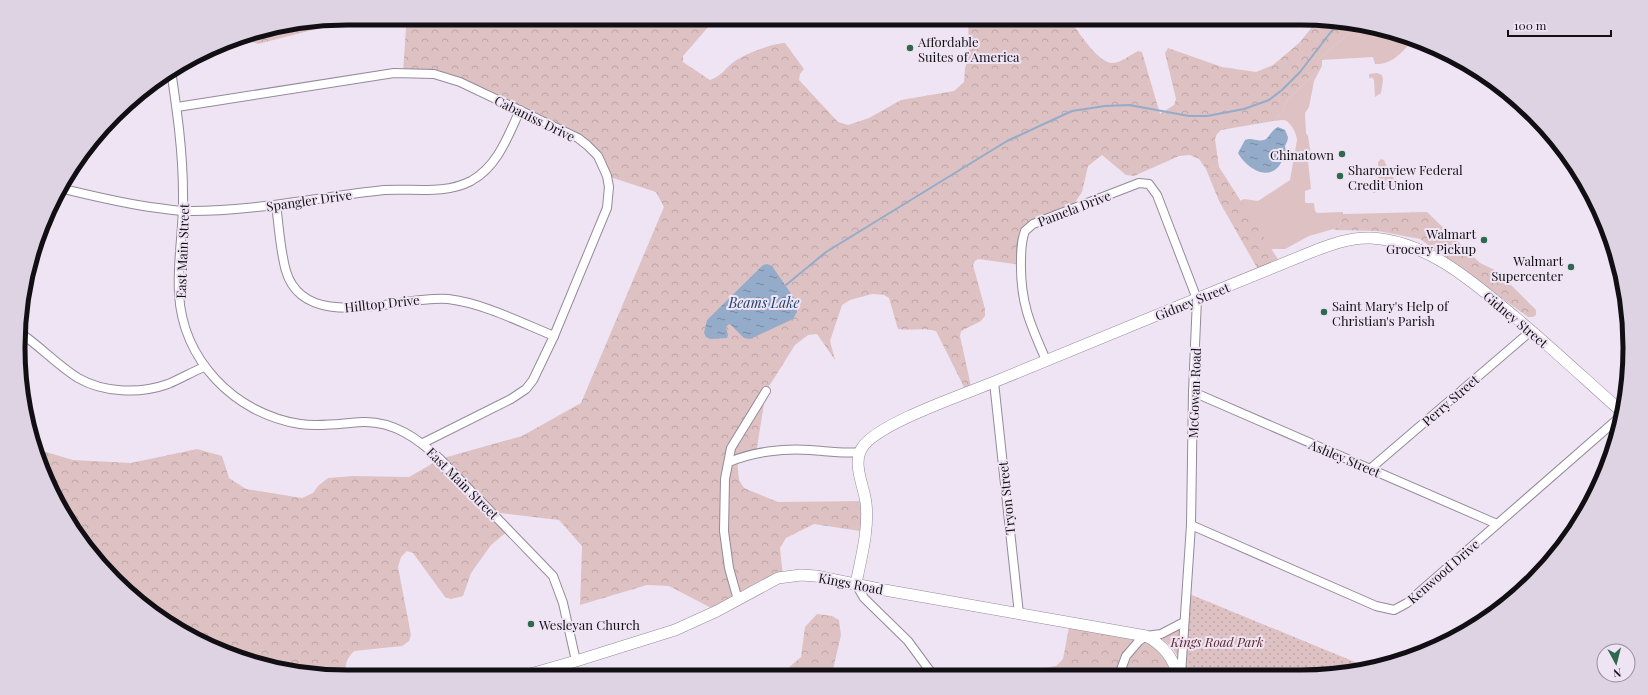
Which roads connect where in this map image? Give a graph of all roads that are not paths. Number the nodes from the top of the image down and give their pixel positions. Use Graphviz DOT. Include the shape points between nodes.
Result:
graph roads {
  1 [pos="172,77"];
  2 [pos="176,107"];
  3 [pos="520,110"];
  4 [pos="1139,183"];
  5 [pos="66,189"];
  6 [pos="276,205"];
  7 [pos="184,211"];
  8 [pos="1197,299"];
  9 [pos="1531,331"];
  10 [pos="26,336"];
  11 [pos="554,336"];
  12 [pos="1046,360"];
  13 [pos="204,367"];
  14 [pos="994,382"];
  15 [pos="766,391"];
  16 [pos="1193,392"];
  17 [pos="1617,408"];
  18 [pos="1614,422"];
  19 [pos="423,443"];
  20 [pos="860,452"];
  21 [pos="729,462"];
  22 [pos="1370,469"];
  23 [pos="1191,524"];
  24 [pos="1497,524"];
  25 [pos="856,584"];
  26 [pos="738,600"];
  27 [pos="1019,614"];
  28 [pos="1184,622"];
  29 [pos="1146,636"];
  30 [pos="576,661"];
  31 [pos="542,670"];
  32 [pos="929,670"];
  33 [pos="1121,670"];
  34 [pos="1176,670"];
  35 [pos="1181,670"];
  1 -- 2 [label="street, East Main Street"];
  2 -- 3 [label="street, Cabaniss Drive" via="394,73 409,73 434,74 449,78"];
  2 -- 7 [label="street, East Main Street" via="183,167"];
  3 -- 6 [label="street, Spangler Drive" via="497,157 480,175 460,186 445,189 385,190"];
  3 -- 11 [label="street, Cabaniss Drive" via="578,138 588,146 598,156 609,187 607,208"];
  4 -- 8 [label="street, McGowan Road" via="1147,183 1157,195"];
  4 -- 12 [label="street, Pamela Drive" via="1033,224 1025,230 1021,243 1022,295 1033,331"];
  5 -- 7 [label="street, Spangler Drive" via="129,204"];
  6 -- 7 [label="street, Spangler Drive"];
  6 -- 11 [label="street, Hilltop Drive" via="286,270 293,285 311,301 331,308 428,299 460,301 477,305"];
  7 -- 13 [label="street, East Main Street" via="179,295 190,342"];
  8 -- 9 [label="street, Gidney Street" via="1329,246 1360,238 1381,238 1405,244 1436,258 1483,290"];
  8 -- 12 [label="street, Gidney Street"];
  8 -- 16 [label="street, McGowan Road"];
  9 -- 17 [label="street, Gidney Street"];
  9 -- 22 [label="street, Perry Street"];
  10 -- 13 [label="street" via="79,378 108,389 151,389 174,382"];
  11 -- 19 [label="street, Cabaniss Drive" via="533,380 520,394"];
  12 -- 14 [label="street, Gidney Street"];
  13 -- 19 [label="street, East Main Street" via="231,393 268,416 321,426 378,422 397,428"];
  14 -- 20 [label="street, Gidney Street" via="896,423 871,438"];
  14 -- 27 [label="street, Tryon Street"];
  15 -- 21 [label="street" via="731,448"];
  16 -- 22 [label="street, Ashley Street"];
  16 -- 23 [label="street, McGowan Road"];
  18 -- 24 [label="street, Kenwood Drive"];
  19 -- 30 [label="street, East Main Street" via="553,576 563,603"];
  20 -- 21 [label="street" via="790,449 756,454"];
  20 -- 25 [label="street" via="859,473 866,502 867,520"];
  21 -- 26 [label="street" via="725,479 724,531 729,568"];
  22 -- 24 [label="street, Ashley Street"];
  23 -- 24 [label="street, Kenwood Drive" via="1376,606 1394,610 1407,603"];
  23 -- 28 [label="street, McGowan Road"];
  25 -- 26 [label="street, Kings Road" via="801,574 772,581"];
  25 -- 27 [label="street, Kings Road"];
  25 -- 32 [label="street" via="864,598 908,641"];
  26 -- 30 [label="street, Kings Road" via="675,630"];
  27 -- 29 [label="street, Kings Road"];
  28 -- 29 [label="street" via="1161,634"];
  28 -- 35 [label="street, McGowan Road"];
  29 -- 33 [label="street" via="1130,650"];
  29 -- 34 [label="street, Kings Road" via="1168,652"];
  30 -- 31 [label="street, Kings Road"];
}
